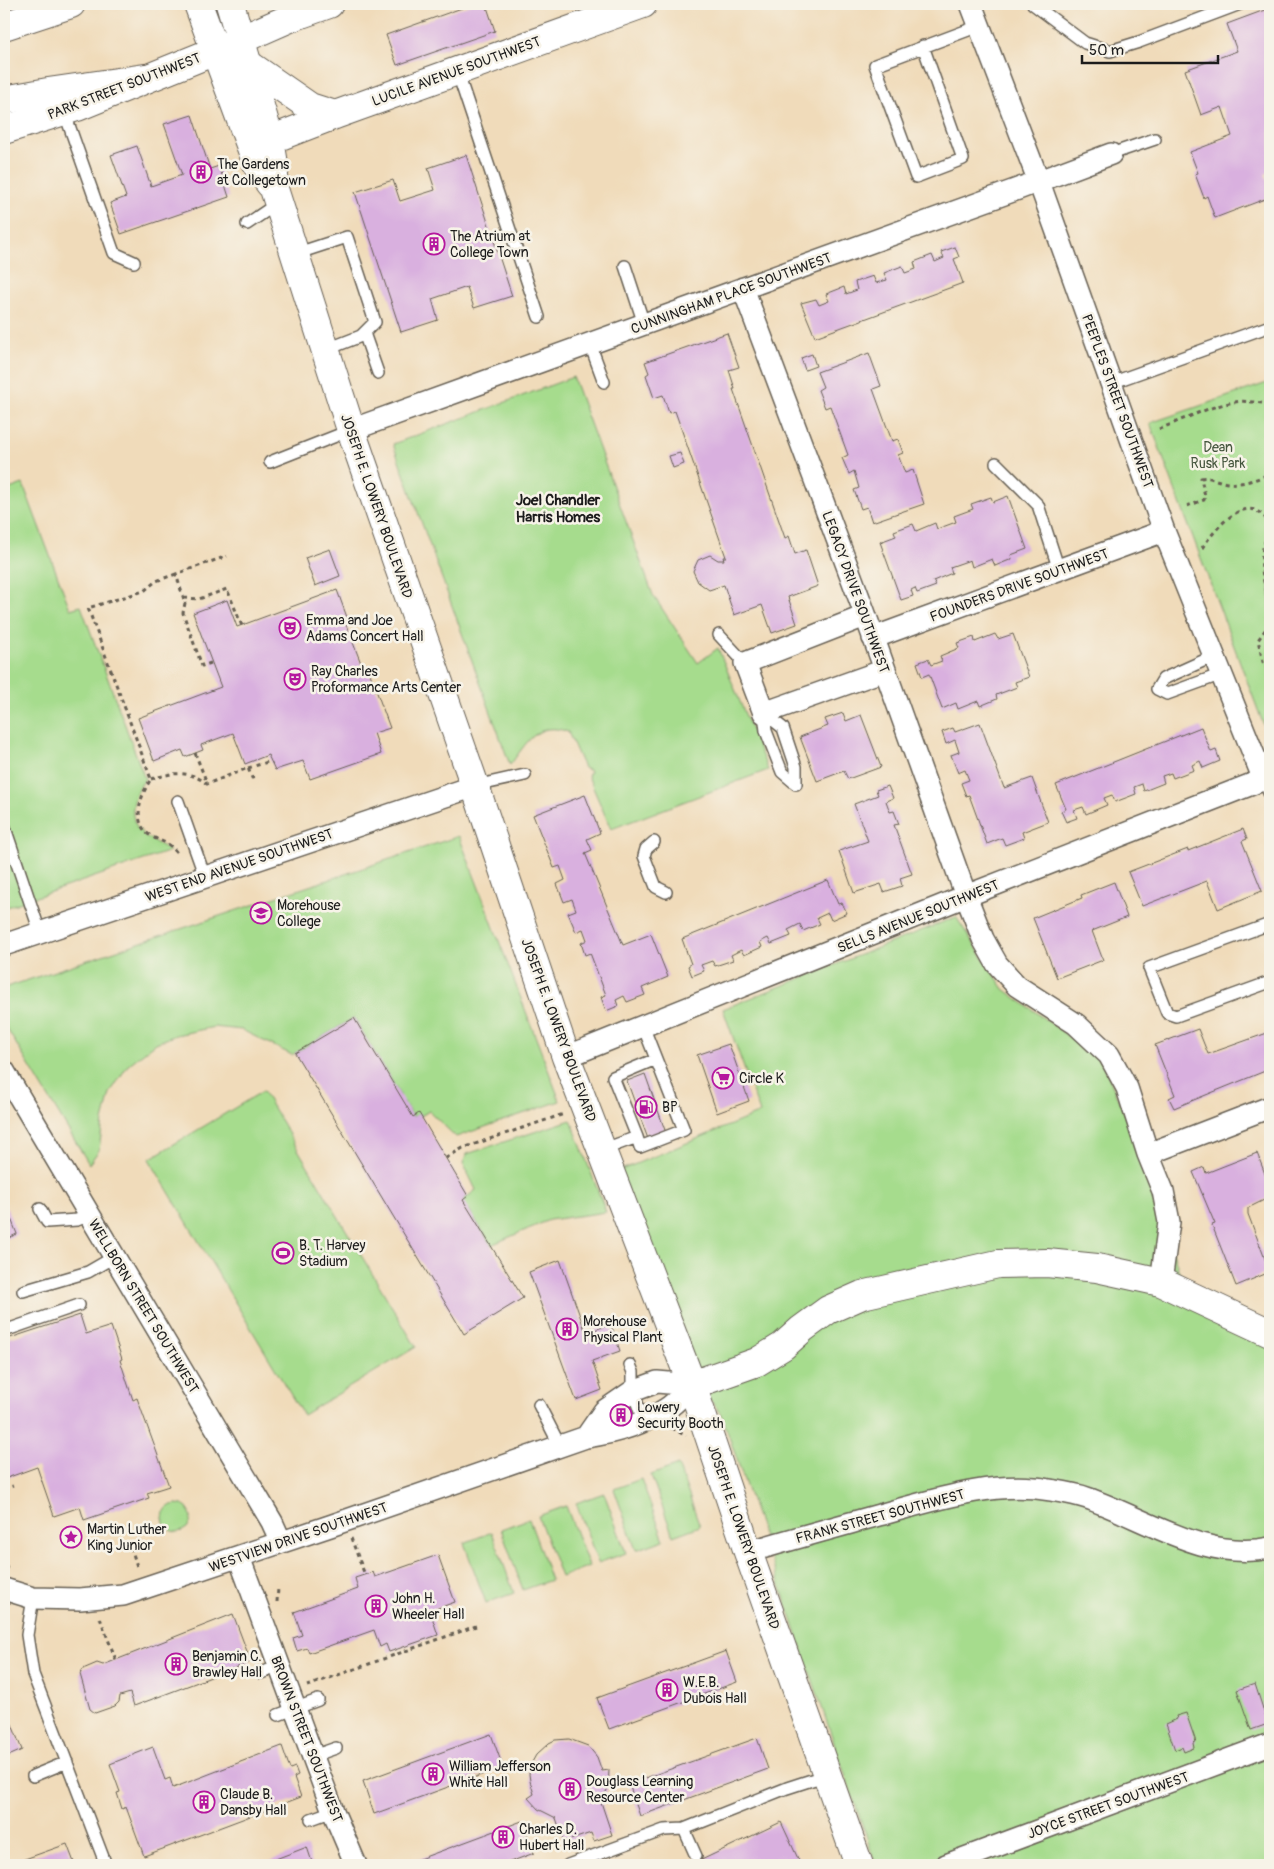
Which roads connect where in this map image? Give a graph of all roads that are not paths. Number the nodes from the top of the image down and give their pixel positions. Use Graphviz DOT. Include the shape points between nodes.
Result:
graph roads {
  1 [pos="71,4"];
  2 [pos="198,4"];
  3 [pos="230,4"];
  4 [pos="329,4"];
  5 [pos="643,4"];
  6 [pos="971,4"];
  7 [pos="1033,4"];
  8 [pos="1240,4"];
  9 [pos="4,26"];
  10 [pos="979,26"];
  11 [pos="923,46"];
  12 [pos="214,50"];
  13 [pos="244,52"];
  14 [pos="457,71"];
  15 [pos="145,78"];
  16 [pos="4,100"];
  17 [pos="64,111"];
  18 [pos="335,115"];
  19 [pos="4,130"];
  20 [pos="1156,139"];
  21 [pos="270,140"];
  22 [pos="1111,154"];
  23 [pos="1039,182"];
  24 [pos="276,196"];
  25 [pos="247,224"];
  26 [pos="295,254"];
  27 [pos="134,262"];
  28 [pos="625,266"];
  29 [pos="743,288"];
  30 [pos="539,317"];
  31 [pos="644,324"];
  32 [pos="1270,326"];
  33 [pos="364,333"];
  34 [pos="590,344"];
  35 [pos="325,350"];
  36 [pos="378,373"];
  37 [pos="604,382"];
  38 [pos="1111,383"];
  39 [pos="351,430"];
  40 [pos="270,462"];
  41 [pos="996,463"];
  42 [pos="1164,531"];
  43 [pos="1059,570"];
  44 [pos="865,616"];
  45 [pos="719,635"];
  46 [pos="873,638"];
  47 [pos="745,663"];
  48 [pos="885,670"];
  49 [pos="764,713"];
  50 [pos="524,775"];
  51 [pos="1268,784"];
  52 [pos="474,786"];
  53 [pos="178,801"];
  54 [pos="4,825"];
  55 [pos="654,842"];
  56 [pos="205,877"];
  57 [pos="666,892"];
  58 [pos="966,896"];
  59 [pos="1270,924"];
  60 [pos="40,932"];
  61 [pos="4,945"];
  62 [pos="1270,982"];
  63 [pos="643,1026"];
  64 [pos="566,1057"];
  65 [pos="656,1059"];
  66 [pos="4,1072"];
  67 [pos="1270,1107"];
  68 [pos="637,1137"];
  69 [pos="602,1150"];
  70 [pos="1148,1154"];
  71 [pos="40,1209"];
  72 [pos="90,1215"];
  73 [pos="114,1256"];
  74 [pos="1161,1282"];
  75 [pos="23,1291"];
  76 [pos="79,1305"];
  77 [pos="4,1331"];
  78 [pos="1270,1333"];
  79 [pos="630,1365"];
  80 [pos="692,1385"];
  81 [pos="633,1391"];
  82 [pos="539,1405"];
  83 [pos="643,1421"];
  84 [pos="586,1437"];
  85 [pos="560,1446"];
  86 [pos="282,1542"];
  87 [pos="1270,1548"];
  88 [pos="748,1552"];
  89 [pos="239,1557"];
  90 [pos="4,1589"];
  91 [pos="33,1598"];
  92 [pos="318,1700"];
  93 [pos="287,1712"];
  94 [pos="1270,1744"];
  95 [pos="336,1748"];
  96 [pos="313,1756"];
  97 [pos="67,1762"];
  98 [pos="827,1775"];
  99 [pos="33,1776"];
  100 [pos="333,1811"];
  101 [pos="312,1819"];
  102 [pos="684,1829"];
  103 [pos="696,1856"];
  104 [pos="106,1865"];
  105 [pos="356,1865"];
  106 [pos="568,1865"];
  107 [pos="859,1865"];
  108 [pos="946,1865"];
  1 -- 9 [label="main road"];
  2 -- 12 [label="main road, JOSEPH E. LOWERY BOULEVARD"];
  3 -- 13 [label="main road, JOSEPH E. LOWERY BOULEVARD"];
  4 -- 13 [label="main road, PARK STREET SOUTHWEST" via="290,18"];
  5 -- 14 [label="main road, LUCILE AVENUE SOUTHWEST"];
  6 -- 10 [label="street, PEEPLES STREET SOUTHWEST"];
  7 -- 8 [label="lane" via="1085,43 1110,51"];
  10 -- 11 [label="lane"];
  10 -- 23 [label="street, PEEPLES STREET SOUTHWEST"];
  11 -- 11 [label="lane" via="876,65 916,177 963,159"];
  12 -- 13 [label="main road, PARK STREET SOUTHWEST"];
  12 -- 15 [label="main road, PARK STREET SOUTHWEST"];
  12 -- 24 [label="main road, JOSEPH E. LOWERY BOULEVARD" via="259,169"];
  13 -- 18 [label="main road" via="310,107"];
  13 -- 21 [label="main road, JOSEPH E. LOWERY BOULEVARD"];
  14 -- 18 [label="main road, LUCILE AVENUE SOUTHWEST"];
  14 -- 30 [label="lane"];
  15 -- 16 [label="main road"];
  15 -- 17 [label="main road, PARK STREET SOUTHWEST"];
  17 -- 19 [label="main road, PARK STREET SOUTHWEST"];
  17 -- 27 [label="lane" via="114,254"];
  18 -- 21 [label="main road, LUCILE AVENUE SOUTHWEST"];
  20 -- 22 [label="lane"];
  21 -- 24 [label="main road, JOSEPH E. LOWERY BOULEVARD"];
  22 -- 23 [label="street, CUNNINGHAM PLACE SOUTHWEST"];
  23 -- 29 [label="street, CUNNINGHAM PLACE SOUTHWEST"];
  23 -- 38 [label="street, PEEPLES STREET SOUTHWEST"];
  24 -- 25 [label="lane"];
  24 -- 26 [label="main road, JOSEPH E. LOWERY BOULEVARD"];
  26 -- 33 [label="lane" via="347,237 374,322"];
  26 -- 35 [label="main road, JOSEPH E. LOWERY BOULEVARD"];
  28 -- 31 [label="lane"];
  29 -- 31 [label="street, CUNNINGHAM PLACE SOUTHWEST"];
  29 -- 44 [label="street, LEGACY DRIVE SOUTHWEST"];
  31 -- 34 [label="street, CUNNINGHAM PLACE SOUTHWEST"];
  32 -- 38 [label="lane"];
  33 -- 35 [label="lane"];
  33 -- 36 [label="lane"];
  34 -- 37 [label="lane"];
  34 -- 39 [label="street, CUNNINGHAM PLACE SOUTHWEST"];
  35 -- 39 [label="main road, JOSEPH E. LOWERY BOULEVARD"];
  38 -- 42 [label="street, PEEPLES STREET SOUTHWEST"];
  39 -- 40 [label="lane"];
  39 -- 52 [label="main road, JOSEPH E. LOWERY BOULEVARD"];
  41 -- 43 [label="lane" via="1038,505"];
  42 -- 43 [label="street, FOUNDERS DRIVE SOUTHWEST"];
  42 -- 51 [label="street, PEEPLES STREET SOUTHWEST"];
  43 -- 46 [label="street, FOUNDERS DRIVE SOUTHWEST"];
  44 -- 46 [label="street, LEGACY DRIVE SOUTHWEST"];
  44 -- 47 [label="street"];
  45 -- 47 [label="lane"];
  46 -- 48 [label="street, LEGACY DRIVE SOUTHWEST"];
  47 -- 49 [label="street"];
  48 -- 49 [label="street"];
  48 -- 58 [label="street, LEGACY DRIVE SOUTHWEST"];
  49 -- 49 [label="lane" via="766,731 782,772 796,784 796,768 783,728"];
  50 -- 52 [label="lane"];
  51 -- 58 [label="street, SELLS AVENUE SOUTHWEST"];
  52 -- 56 [label="street, WEST END AVENUE SOUTHWEST"];
  52 -- 64 [label="main road, JOSEPH E. LOWERY BOULEVARD"];
  53 -- 56 [label="lane"];
  54 -- 60 [label="lane"];
  55 -- 57 [label="lane" via="644,856 656,887"];
  56 -- 60 [label="street, WEST END AVENUE SOUTHWEST"];
  58 -- 63 [label="street, SELLS AVENUE SOUTHWEST"];
  58 -- 70 [label="street, LEGACY DRIVE SOUTHWEST" via="983,939 997,964 1016,986 1076,1024 1109,1055 1127,1088"];
  59 -- 62 [label="lane" via="1149,968 1167,1013 1176,1016"];
  60 -- 61 [label="street, WEST END AVENUE SOUTHWEST"];
  63 -- 64 [label="street, SELLS AVENUE SOUTHWEST"];
  63 -- 65 [label="lane"];
  64 -- 69 [label="main road, JOSEPH E. LOWERY BOULEVARD"];
  65 -- 68 [label="lane" via="613,1076"];
  65 -- 68 [label="lane" via="684,1130 640,1146"];
  66 -- 72 [label="street, WELLBORN STREET SOUTHWEST"];
  67 -- 70 [label="street"];
  68 -- 69 [label="lane"];
  69 -- 80 [label="main road, JOSEPH E. LOWERY BOULEVARD"];
  70 -- 74 [label="street, LEGACY DRIVE SOUTHWEST" via="1163,1191 1169,1222"];
  71 -- 72 [label="lane" via="47,1222 77,1220"];
  72 -- 73 [label="street, WELLBORN STREET SOUTHWEST"];
  73 -- 75 [label="lane" via="88,1272"];
  73 -- 86 [label="street, WELLBORN STREET SOUTHWEST"];
  74 -- 78 [label="main road, WESTVIEW DRIVE SOUTHWEST"];
  74 -- 80 [label="main road, WESTVIEW DRIVE SOUTHWEST" via="1096,1268 1047,1263 998,1264 862,1295 828,1310 757,1362"];
  76 -- 77 [label="lane"];
  79 -- 81 [label="lane"];
  80 -- 81 [label="street, WESTVIEW DRIVE SOUTHWEST" via="657,1382"];
  80 -- 83 [label="street, WESTVIEW DRIVE SOUTHWEST" via="667,1409"];
  80 -- 88 [label="main road, JOSEPH E. LOWERY BOULEVARD"];
  81 -- 83 [label="lane"];
  81 -- 84 [label="street, WESTVIEW DRIVE SOUTHWEST" via="604,1411"];
  82 -- 85 [label="lane"];
  83 -- 84 [label="street, WESTVIEW DRIVE SOUTHWEST" via="612,1433"];
  84 -- 85 [label="street, WESTVIEW DRIVE SOUTHWEST"];
  85 -- 86 [label="street, WESTVIEW DRIVE SOUTHWEST"];
  86 -- 89 [label="street, WESTVIEW DRIVE SOUTHWEST"];
  87 -- 88 [label="street, FRANK STREET SOUTHWEST" via="1218,1549 1187,1540 1086,1498 1049,1490 1010,1487 952,1495"];
  88 -- 98 [label="main road, JOSEPH E. LOWERY BOULEVARD"];
  89 -- 91 [label="street, WESTVIEW DRIVE SOUTHWEST" via="124,1595"];
  89 -- 93 [label="street, BROWN STREET SOUTHWEST" via="270,1669"];
  90 -- 91 [label="street, WESTVIEW DRIVE SOUTHWEST"];
  91 -- 97 [label="lane" via="27,1635 33,1674"];
  92 -- 93 [label="lane"];
  93 -- 96 [label="street, BROWN STREET SOUTHWEST"];
  94 -- 108 [label="street, JOYCE STREET SOUTHWEST"];
  95 -- 96 [label="lane"];
  96 -- 100 [label="street, BROWN STREET SOUTHWEST"];
  97 -- 99 [label="lane"];
  97 -- 104 [label="lane"];
  98 -- 102 [label="lane"];
  98 -- 107 [label="main road, JOSEPH E. LOWERY BOULEVARD"];
  100 -- 101 [label="lane"];
  100 -- 105 [label="street, BROWN STREET SOUTHWEST"];
  102 -- 103 [label="lane"];
  102 -- 106 [label="lane" via="664,1830"];
}
